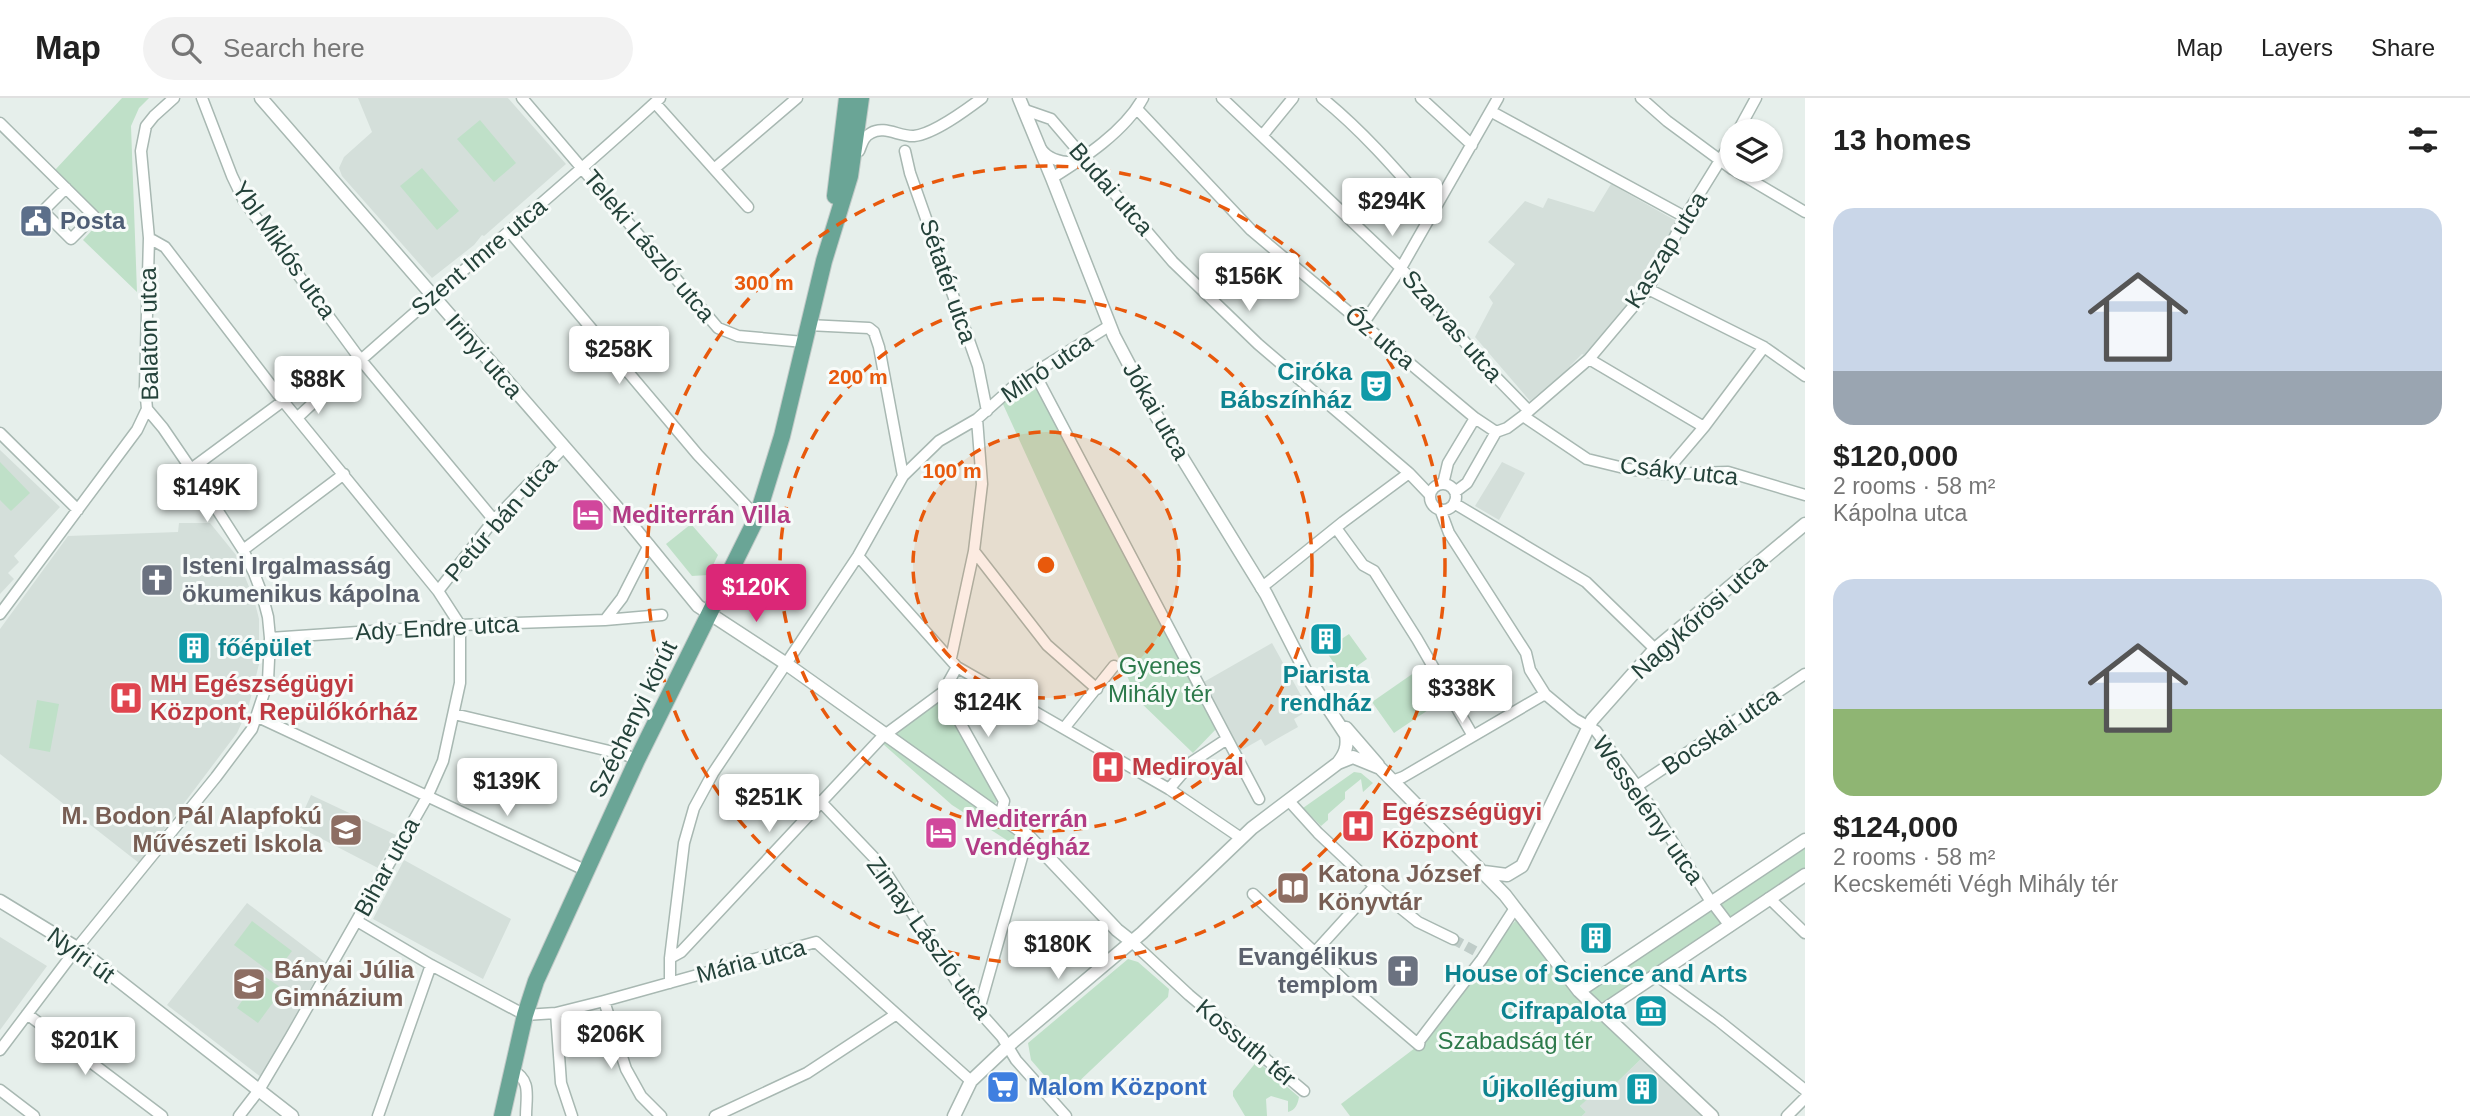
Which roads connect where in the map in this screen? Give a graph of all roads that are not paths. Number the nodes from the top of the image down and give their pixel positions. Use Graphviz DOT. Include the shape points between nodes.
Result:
graph roads {
  1 [pos="174,98"];
  2 [pos="202,98"];
  3 [pos="261,98"];
  4 [pos="522,98"];
  5 [pos="797,98"];
  6 [pos="845,98"];
  7 [pos="861,98"];
  8 [pos="982,98"];
  9 [pos="1143,98"];
  10 [pos="1222,98"];
  11 [pos="1293,98"];
  12 [pos="1322,98"];
  13 [pos="1421,98"];
  14 [pos="1498,98"];
  15 [pos="1641,98"];
  16 [pos="1756,98"];
  17 [pos="657,101"];
  18 [pos="1022,104"];
  19 [pos="1137,109"];
  20 [pos="1492,111"];
  21 [pos="1745,119"];
  22 [pos="0,123"];
  23 [pos="1262,136"];
  24 [pos="1472,145"];
  25 [pos="1040,147"];
  26 [pos="905,152"];
  27 [pos="1082,160"];
  28 [pos="1720,161"];
  29 [pos="1720,164"];
  30 [pos="583,169"];
  31 [pos="714,169"];
  32 [pos="850,176"];
  33 [pos="1052,178"];
  34 [pos="1755,182"];
  35 [pos="66,188"];
  36 [pos="748,207"];
  37 [pos="1433,212"];
  38 [pos="1805,212"];
  39 [pos="1685,217"];
  40 [pos="509,231"];
  41 [pos="149,238"];
  42 [pos="824,261"];
  43 [pos="1401,268"];
  44 [pos="1648,289"];
  45 [pos="432,296"];
  46 [pos="1363,324"];
  47 [pos="808,325"];
  48 [pos="1109,326"];
  49 [pos="804,342"];
  50 [pos="1763,347"];
  51 [pos="360,359"];
  52 [pos="1589,359"];
  53 [pos="1035,374"];
  54 [pos="1805,376"];
  55 [pos="283,401"];
  56 [pos="147,409"];
  57 [pos="987,411"];
  58 [pos="1526,414"];
  59 [pos="298,417"];
  60 [pos="1475,418"];
  61 [pos="977,419"];
  62 [pos="1704,427"];
  63 [pos="1496,432"];
  64 [pos="0,433"];
  65 [pos="564,447"];
  66 [pos="191,469"];
  67 [pos="1409,473"];
  68 [pos="344,474"];
  69 [pos="1664,474"];
  70 [pos="903,476"];
  71 [pos="1436,489"];
  72 [pos="1805,495"];
  73 [pos="1455,496"];
  74 [pos="1440,509"];
  75 [pos="78,510"];
  76 [pos="757,517"];
  77 [pos="494,520"];
  78 [pos="1805,524"];
  79 [pos="1336,528"];
  80 [pos="649,545"];
  81 [pos="243,550"];
  82 [pos="974,551"];
  83 [pos="858,556"];
  84 [pos="1261,588"];
  85 [pos="438,591"];
  86 [pos="709,613"];
  87 [pos="0,614"];
  88 [pos="662,615"];
  89 [pos="605,620"];
  90 [pos="460,625"];
  91 [pos="270,638"];
  92 [pos="1655,649"];
  93 [pos="954,662"];
  94 [pos="785,663"];
  95 [pos="1114,666"];
  96 [pos="1805,674"];
  97 [pos="1097,689"];
  98 [pos="943,692"];
  99 [pos="1545,694"];
  100 [pos="1328,706"];
  101 [pos="454,714"];
  102 [pos="258,717"];
  103 [pos="1587,726"];
  104 [pos="1065,727"];
  105 [pos="885,734"];
  106 [pos="1473,736"];
  107 [pos="1227,739"];
  108 [pos="637,760"];
  109 [pos="1338,763"];
  110 [pos="1374,765"];
  111 [pos="1392,781"];
  112 [pos="1637,786"];
  113 [pos="1169,789"];
  114 [pos="427,797"];
  115 [pos="1259,799"];
  116 [pos="1289,801"];
  117 [pos="820,802"];
  118 [pos="1000,817"];
  119 [pos="1028,836"];
  120 [pos="1241,838"];
  121 [pos="1805,840"];
  122 [pos="587,872"];
  123 [pos="1484,873"];
  124 [pos="1805,875"];
  125 [pos="1374,887"];
  126 [pos="1253,894"];
  127 [pos="1769,898"];
  128 [pos="1710,899"];
  129 [pos="0,901"];
  130 [pos="1515,908"];
  131 [pos="357,921"];
  132 [pos="1730,926"];
  133 [pos="1805,933"];
  134 [pos="1453,939"];
  135 [pos="1131,941"];
  136 [pos="77,948"];
  137 [pos="1315,952"];
  138 [pos="670,958"];
  139 [pos="431,965"];
  140 [pos="1656,975"];
  141 [pos="670,983"];
  142 [pos="1579,991"];
  143 [pos="604,1001"];
  144 [pos="979,1010"];
  145 [pos="1601,1012"];
  146 [pos="556,1013"];
  147 [pos="27,1014"];
  148 [pos="525,1014"];
  149 [pos="895,1014"];
  150 [pos="1008,1046"];
  151 [pos="0,1050"];
  152 [pos="512,1070"];
  153 [pos="971,1081"];
  154 [pos="0,1090"];
  155 [pos="258,1090"];
  156 [pos="1805,1090"];
  157 [pos="1304,1091"];
  158 [pos="1805,1098"];
  159 [pos="34,1116"];
  160 [pos="162,1116"];
  161 [pos="239,1116"];
  162 [pos="292,1116"];
  163 [pos="378,1116"];
  164 [pos="502,1116"];
  165 [pos="526,1116"];
  166 [pos="572,1116"];
  167 [pos="662,1116"];
  168 [pos="715,1116"];
  169 [pos="954,1116"];
  170 [pos="1066,1116"];
  171 [pos="1712,1116"];
  172 [pos="1787,1116"];
  1 -- 41 [label="street, Balaton utca" via="154,116 143,135"];
  2 -- 51 [label="street, Ybl Miklós utca" via="244,201"];
  3 -- 45 [label="street, Irinyi utca"];
  4 -- 30 [label="street, Teleki László utca"];
  5 -- 31 [label="street"];
  6 -- 42 [label="main road, Széchenyi körút"];
  7 -- 32 [label="main road, Széchenyi körút"];
  8 -- 32 [label="street" via="914,136 883,130 869,134"];
  9 -- 19 [label="street"];
  10 -- 23 [label="street, Szarvas utca"];
  11 -- 23 [label="street"];
  12 -- 37 [label="street" via="1371,142"];
  13 -- 24 [label="street"];
  14 -- 20 [label="street"];
  15 -- 28 [label="street"];
  16 -- 21 [label="street"];
  17 -- 30 [label="street, Szent Imre utca"];
  17 -- 31 [label="street"];
  18 -- 25 [label="street, Jókai utca"];
  18 -- 27 [label="street, Budai utca" via="1051,119"];
  19 -- 27 [label="street"];
  19 -- 46 [label="street, Őz utca" via="1251,230"];
  20 -- 24 [label="street"];
  20 -- 39 [label="street"];
  22 -- 35 [label="street"];
  23 -- 43 [label="street, Szarvas utca"];
  24 -- 37 [label="street"];
  25 -- 27 [label="street" via="1058,160"];
  25 -- 33 [label="street, Jókai utca"];
  26 -- 57 [label="street, Sétatér utca" via="978,366"];
  27 -- 33 [label="street"];
  27 -- 67 [label="street, Budai utca" via="1173,262 1258,344"];
  29 -- 39 [label="street, Kaszap utca"];
  30 -- 40 [label="street, Szent Imre utca"];
  30 -- 49 [label="street, Teleki László utca" via="718,328 738,336"];
  31 -- 36 [label="street"];
  32 -- 42 [label="main road, Széchenyi körút"];
  33 -- 48 [label="street, Jókai utca"];
  34 -- 38 [label="street"];
  35 -- 35 [label="street" via="43,211 71,239 94,216"];
  37 -- 43 [label="street"];
  39 -- 44 [label="street, Kaszap utca"];
  40 -- 45 [label="street, Szent Imre utca"];
  40 -- 76 [label="street" via="698,456"];
  41 -- 55 [label="street" via="165,247"];
  41 -- 56 [label="street, Balaton utca"];
  42 -- 47 [label="main road, Széchenyi körút"];
  43 -- 46 [label="street"];
  43 -- 58 [label="street, Szarvas utca"];
  44 -- 50 [label="street"];
  44 -- 52 [label="street, Kaszap utca"];
  45 -- 51 [label="street, Szent Imre utca"];
  45 -- 65 [label="street, Irinyi utca"];
  46 -- 60 [label="street, Őz utca"];
  47 -- 49 [label="main road, Széchenyi körút"];
  47 -- 70 [label="street" via="874,332"];
  48 -- 53 [label="street, Mihó utca"];
  48 -- 84 [label="street, Jókai utca" via="1154,412"];
  49 -- 76 [label="main road, Széchenyi körút"];
  50 -- 54 [label="street"];
  50 -- 62 [label="street"];
  51 -- 59 [label="street, Szent Imre utca"];
  51 -- 77 [label="street, Ybl Miklós utca"];
  52 -- 58 [label="street, Kaszap utca"];
  52 -- 62 [label="street"];
  53 -- 57 [label="street, Mihó utca" via="1002,395"];
  53 -- 107 [label="street"];
  55 -- 59 [label="street"];
  55 -- 66 [label="street"];
  56 -- 66 [label="street, Balaton utca"];
  56 -- 75 [label="street" via="137,430"];
  57 -- 61 [label="street, Mihó utca"];
  58 -- 63 [label="street, Kaszap utca"];
  58 -- 69 [label="street, Csáky utca" via="1587,459"];
  59 -- 68 [label="street"];
  60 -- 63 [label="street"];
  60 -- 71 [label="street"];
  61 -- 70 [label="street, Mihó utca" via="939,441"];
  61 -- 82 [label="street" via="982,484"];
  62 -- 69 [label="street"];
  63 -- 73 [label="street, Kaszap utca"];
  64 -- 75 [label="street"];
  65 -- 77 [label="street, Petúr bán utca"];
  65 -- 80 [label="street, Irinyi utca"];
  66 -- 81 [label="street, Balaton utca"];
  67 -- 71 [label="street, Budai utca"];
  67 -- 79 [label="street"];
  68 -- 81 [label="street"];
  68 -- 85 [label="street"];
  69 -- 72 [label="street, Csáky utca" via="1728,472"];
  70 -- 83 [label="street, Mihó utca"];
  71 -- 73 [label="street" via="1450,486"];
  71 -- 74 [label="street" via="1431,502"];
  73 -- 74 [label="street" via="1449,508"];
  73 -- 92 [label="street" via="1457,505 1586,582"];
  74 -- 99 [label="street" via="1450,533 1526,653 1530,670"];
  75 -- 87 [label="street"];
  76 -- 86 [label="main road, Széchenyi körút"];
  77 -- 85 [label="street, Petúr bán utca"];
  78 -- 92 [label="street, Nagykőrösi utca"];
  79 -- 84 [label="street"];
  79 -- 106 [label="street" via="1363,565 1374,571"];
  80 -- 86 [label="street, Irinyi utca" via="698,606"];
  80 -- 89 [label="street"];
  81 -- 91 [label="street, Balaton utca" via="262,594"];
  82 -- 93 [label="street"];
  82 -- 97 [label="street" via="1047,645"];
  83 -- 93 [label="street"];
  83 -- 94 [label="street, Mihó utca"];
  84 -- 100 [label="street, Jókai utca"];
  85 -- 90 [label="street"];
  86 -- 94 [label="street, Irinyi utca"];
  86 -- 108 [label="main road, Széchenyi körút"];
  88 -- 89 [label="street, Ady Endre utca"];
  89 -- 90 [label="street, Ady Endre utca"];
  90 -- 91 [label="street, Ady Endre utca"];
  90 -- 101 [label="street, Bihar utca" via="460,683"];
  91 -- 102 [label="street, Balaton utca" via="268,681"];
  92 -- 103 [label="street, Nagykőrösi utca"];
  93 -- 98 [label="street"];
  93 -- 104 [label="street"];
  94 -- 105 [label="street, Irinyi utca"];
  94 -- 138 [label="street, Mihó utca" via="694,808 684,843"];
  95 -- 97 [label="street"];
  96 -- 112 [label="street, Bocskai utca"];
  97 -- 104 [label="street"];
  98 -- 105 [label="street"];
  98 -- 118 [label="street" via="1004,801"];
  99 -- 103 [label="street"];
  99 -- 106 [label="street"];
  100 -- 109 [label="street" via="1346,739 1345,754"];
  100 -- 110 [label="street"];
  101 -- 108 [label="street"];
  101 -- 114 [label="street, Bihar utca" via="443,761"];
  102 -- 114 [label="street"];
  102 -- 136 [label="street, Balaton utca" via="216,777"];
  103 -- 112 [label="street, Wesselényi utca" via="1596,731"];
  103 -- 123 [label="street, Nagykőrösi utca" via="1522,866 1507,875"];
  104 -- 113 [label="street"];
  105 -- 117 [label="street"];
  105 -- 118 [label="street, Irinyi utca"];
  106 -- 111 [label="street"];
  107 -- 113 [label="street" via="1192,762"];
  107 -- 115 [label="street"];
  108 -- 122 [label="main road, Széchenyi körút"];
  109 -- 110 [label="street" via="1353,758"];
  109 -- 116 [label="street"];
  110 -- 111 [label="street"];
  111 -- 123 [label="street"];
  112 -- 128 [label="street, Wesselényi utca"];
  113 -- 120 [label="street"];
  114 -- 122 [label="street"];
  114 -- 131 [label="street, Bihar utca"];
  116 -- 120 [label="street"];
  116 -- 125 [label="street"];
  117 -- 138 [label="street"];
  117 -- 144 [label="street, Zimay László utca" via="881,865"];
  118 -- 119 [label="street, Irinyi utca"];
  119 -- 135 [label="street, Irinyi utca"];
  119 -- 144 [label="street"];
  120 -- 135 [label="street"];
  121 -- 128 [label="street"];
  122 -- 148 [label="main road, Széchenyi körút"];
  123 -- 130 [label="street"];
  124 -- 127 [label="street"];
  125 -- 134 [label="street" via="1418,922"];
  125 -- 137 [label="street"];
  126 -- 137 [label="street"];
  127 -- 132 [label="street"];
  127 -- 133 [label="street"];
  128 -- 132 [label="street, Wesselényi utca"];
  128 -- 142 [label="street"];
  129 -- 136 [label="street, Nyíri út"];
  130 -- 137 [label="street" via="1419,1045"];
  130 -- 142 [label="street"];
  131 -- 139 [label="street"];
  131 -- 155 [label="street, Bihar utca"];
  132 -- 140 [label="street"];
  135 -- 150 [label="street"];
  135 -- 157 [label="street, Kossuth tér"];
  136 -- 147 [label="street, Balaton utca"];
  136 -- 155 [label="street, Nyíri út"];
  138 -- 141 [label="street, Mihó utca"];
  139 -- 148 [label="street"];
  139 -- 163 [label="street"];
  140 -- 145 [label="street"];
  140 -- 156 [label="street"];
  141 -- 143 [label="street, Mária utca"];
  141 -- 149 [label="street, Mária utca" via="816,942"];
  142 -- 145 [label="street"];
  143 -- 146 [label="street, Mária utca"];
  143 -- 167 [label="street" via="626,1069 641,1096"];
  144 -- 150 [label="street, Zimay László utca"];
  145 -- 171 [label="street"];
  146 -- 148 [label="street, Mária utca"];
  146 -- 166 [label="street" via="561,1083"];
  147 -- 151 [label="street, Balaton utca"];
  147 -- 160 [label="street"];
  148 -- 152 [label="main road, Széchenyi körút"];
  149 -- 153 [label="street, Mária utca"];
  149 -- 168 [label="street" via="807,1073"];
  150 -- 153 [label="street"];
  150 -- 170 [label="street, Zimay László utca"];
  152 -- 164 [label="main road, Széchenyi körút"];
  152 -- 165 [label="street" via="526,1083"];
  153 -- 169 [label="street"];
  154 -- 159 [label="street"];
  155 -- 161 [label="street, Bihar utca"];
  155 -- 162 [label="street, Nyíri út"];
  158 -- 172 [label="street"];
}
